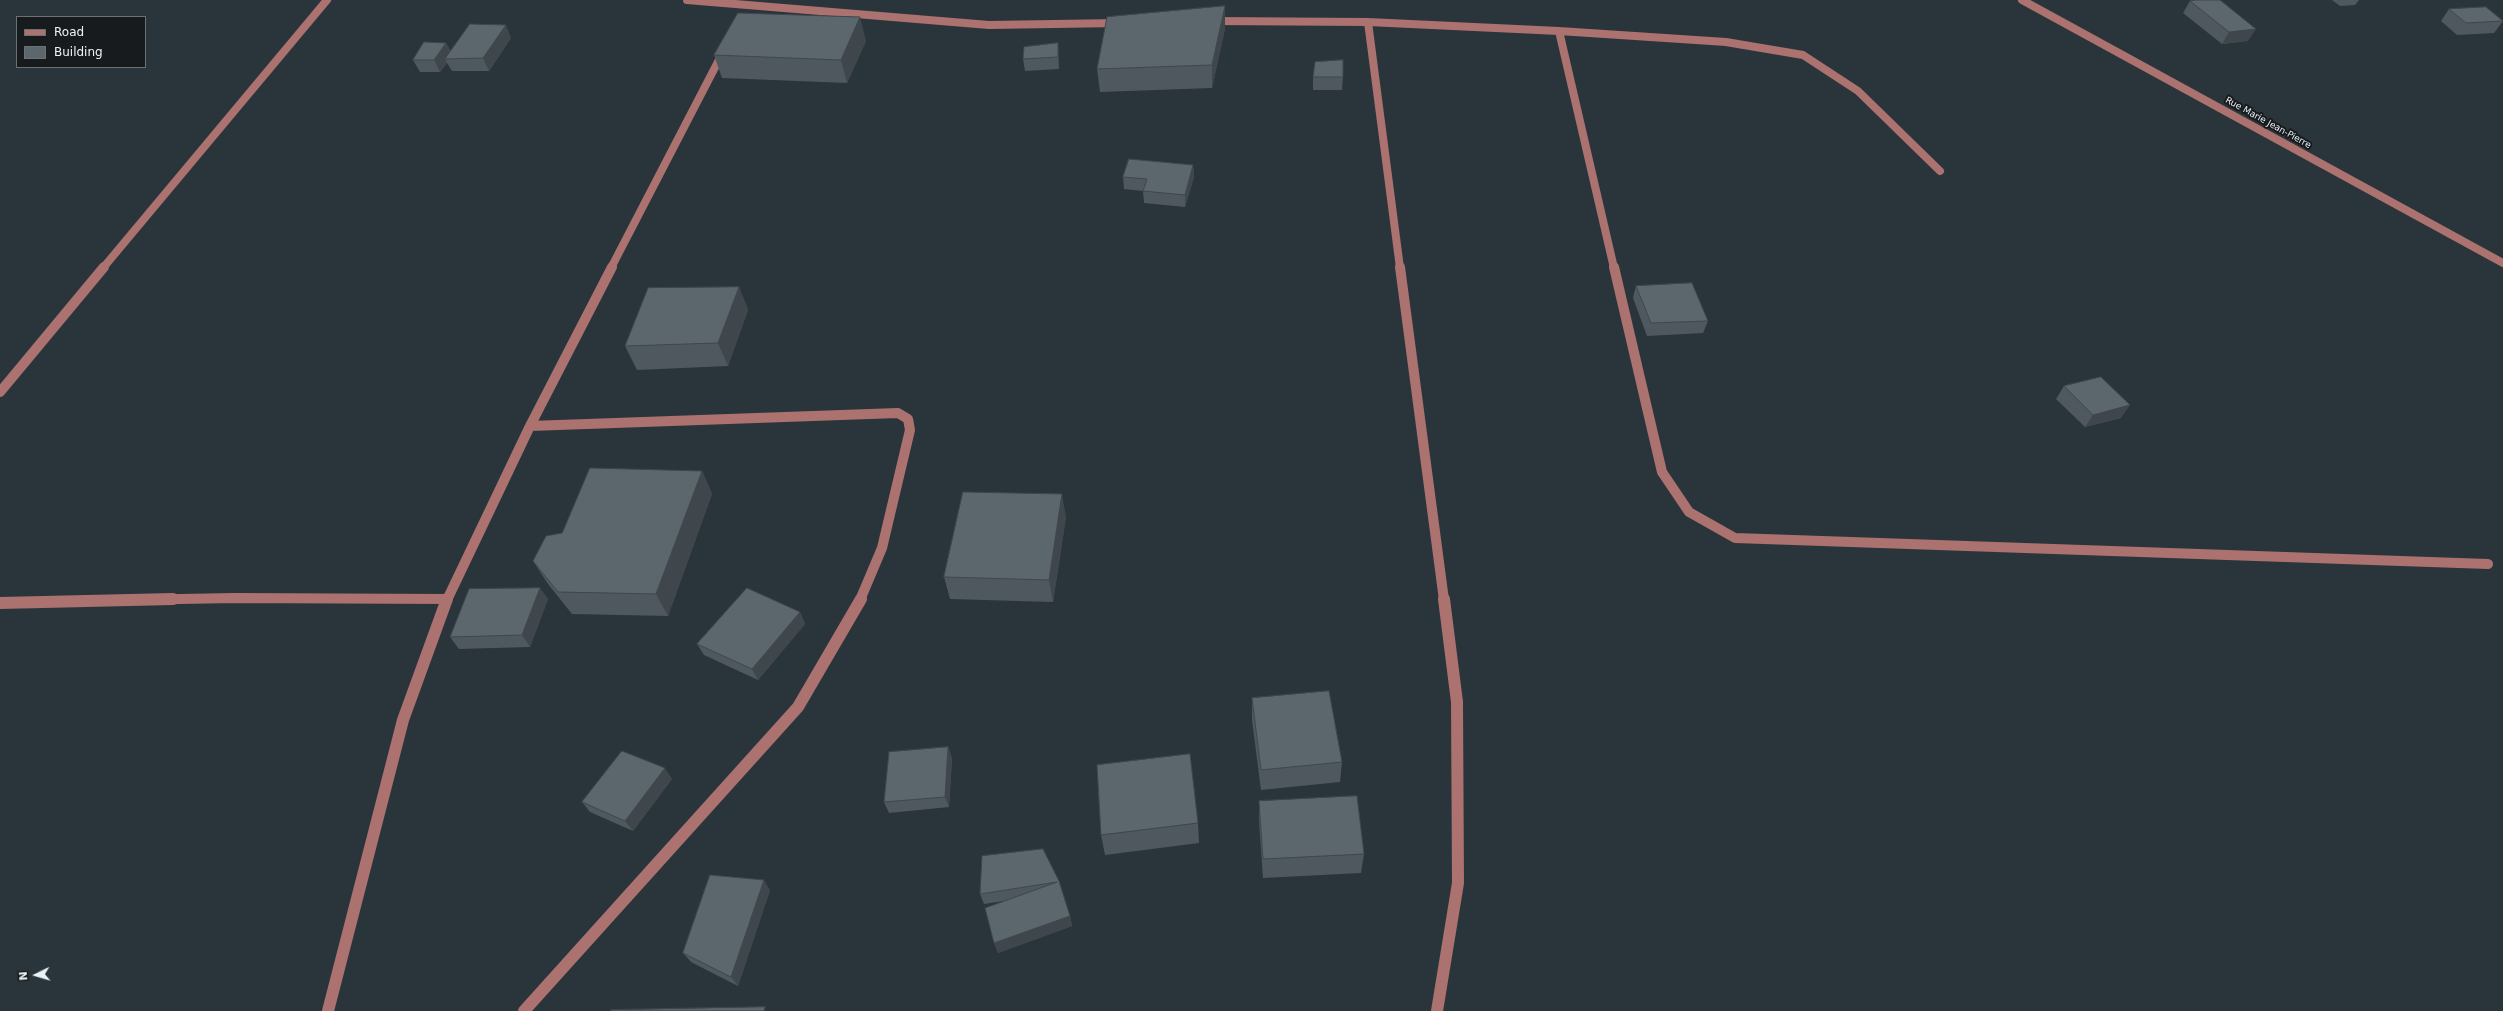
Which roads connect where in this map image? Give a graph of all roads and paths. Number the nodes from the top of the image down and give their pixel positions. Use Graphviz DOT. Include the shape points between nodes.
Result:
graph roads {
  1 [pos="327,0"];
  2 [pos="687,0"];
  3 [pos="2022,0"];
  4 [pos="748,4"];
  5 [pos="740,18"];
  6 [pos="1208,22"];
  7 [pos="1368,22"];
  8 [pos="1130,23"];
  9 [pos="1559,31"];
  10 [pos="730,40"];
  11 [pos="1940,171"];
  12 [pos="2503,263"];
  13 [pos="0,392"];
  14 [pos="530,426"];
  15 [pos="2488,564"];
  16 [pos="447,599"];
  17 [pos="0,603"];
  18 [pos="328,1011"];
  19 [pos="524,1011"];
  20 [pos="1437,1011"];
  1 -- 13 [label="street"];
  2 -- 4 [label="street"];
  3 -- 12 [label="street, Rue Marie Jean-Pierre"];
  4 -- 5 [label="street"];
  4 -- 8 [label="street" via="989,24"];
  6 -- 7 [label="street"];
  7 -- 9 [label="street"];
  7 -- 20 [label="street" via="1457,702 1458,883"];
  9 -- 11 [label="street" via="1726,42 1802,55 1858,92"];
  9 -- 15 [label="street" via="1662,472 1689,512 1735,538"];
  10 -- 14 [label="street"];
  14 -- 16 [label="street"];
  14 -- 19 [label="street" via="898,413 908,420 910,430 882,548 857,608 798,707"];
  16 -- 17 [label="street" via="234,598"];
  16 -- 18 [label="street" via="404,720"];
}
